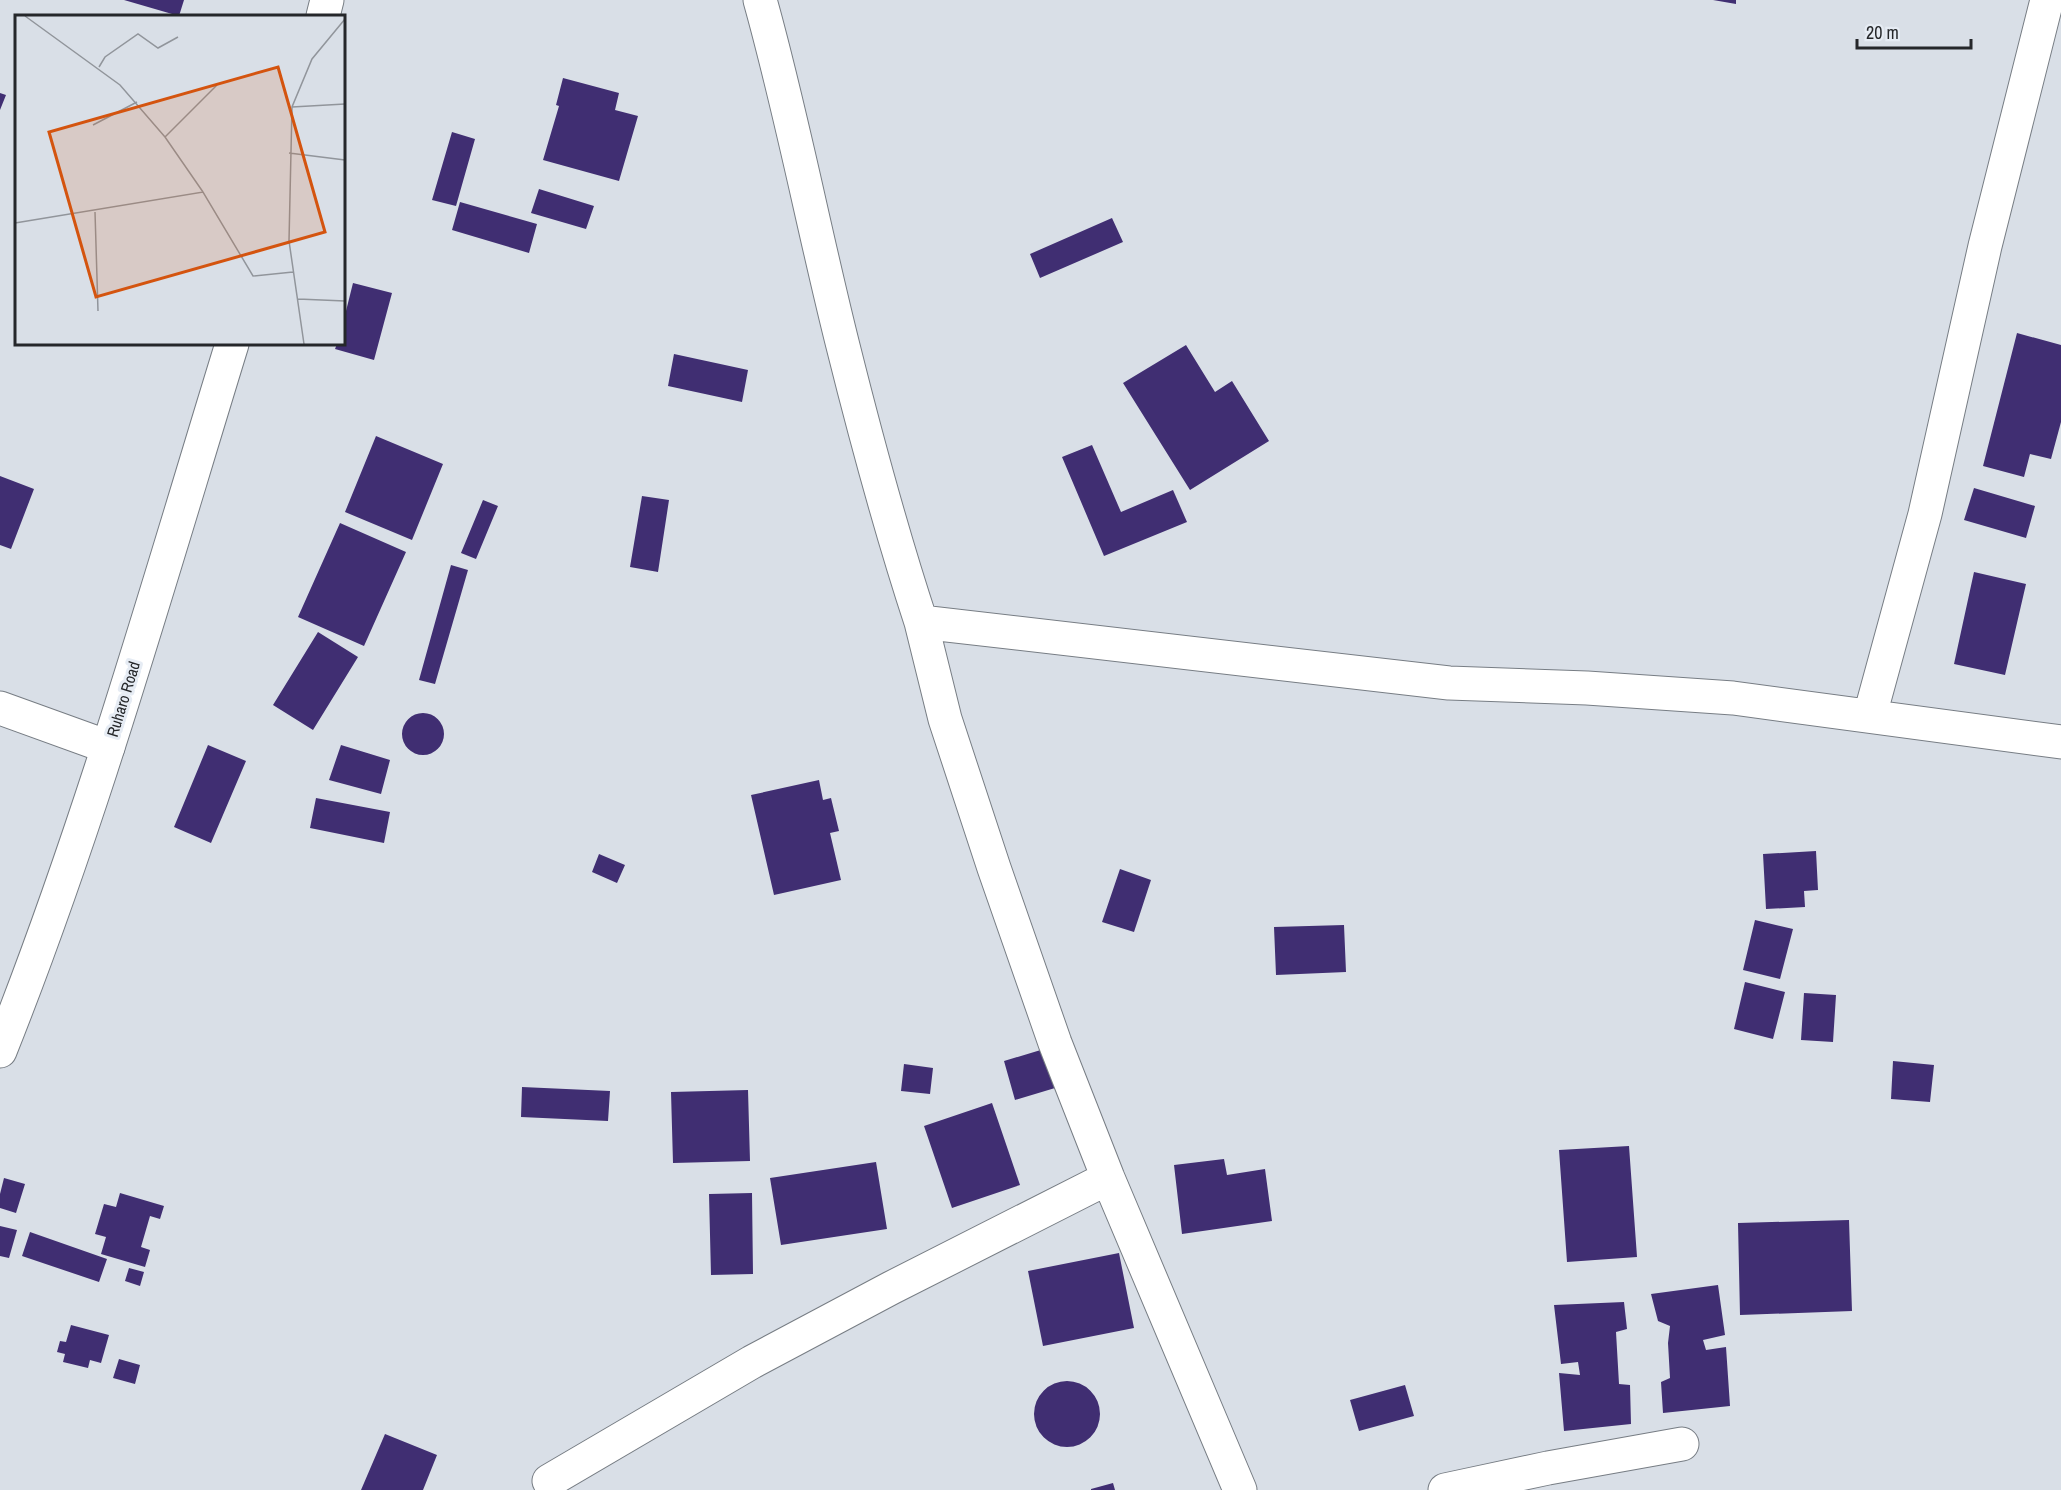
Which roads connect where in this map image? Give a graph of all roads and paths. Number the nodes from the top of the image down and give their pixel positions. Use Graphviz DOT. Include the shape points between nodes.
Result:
graph roads {
  1 [pos="327,0"];
  2 [pos="760,0"];
  3 [pos="2047,0"];
  4 [pos="323,15"];
  5 [pos="232,345"];
  6 [pos="921,622"];
  7 [pos="0,708"];
  8 [pos="1870,715"];
  9 [pos="2061,742"];
  10 [pos="108,747"];
  11 [pos="0,1051"];
  12 [pos="1108,1178"];
  13 [pos="1682,1444"];
  14 [pos="549,1481"];
  15 [pos="1240,1490"];
  16 [pos="1445,1490"];
  1 -- 4 [label="street"];
  2 -- 6 [label="street" via="843,345 896,546"];
  3 -- 8 [label="street" via="1985,246 1925,514"];
  5 -- 10 [label="street, Ruharo Road"];
  6 -- 8 [label="street" via="1449,682 1733,698"];
  6 -- 12 [label="street" via="945,719 994,868 1055,1043"];
  7 -- 10 [label="street"];
  8 -- 9 [label="street"];
  10 -- 11 [label="street, Ruharo Road" via="38,956"];
  12 -- 14 [label="street" via="752,1362"];
  12 -- 15 [label="street"];
  13 -- 16 [label="street"];
}
